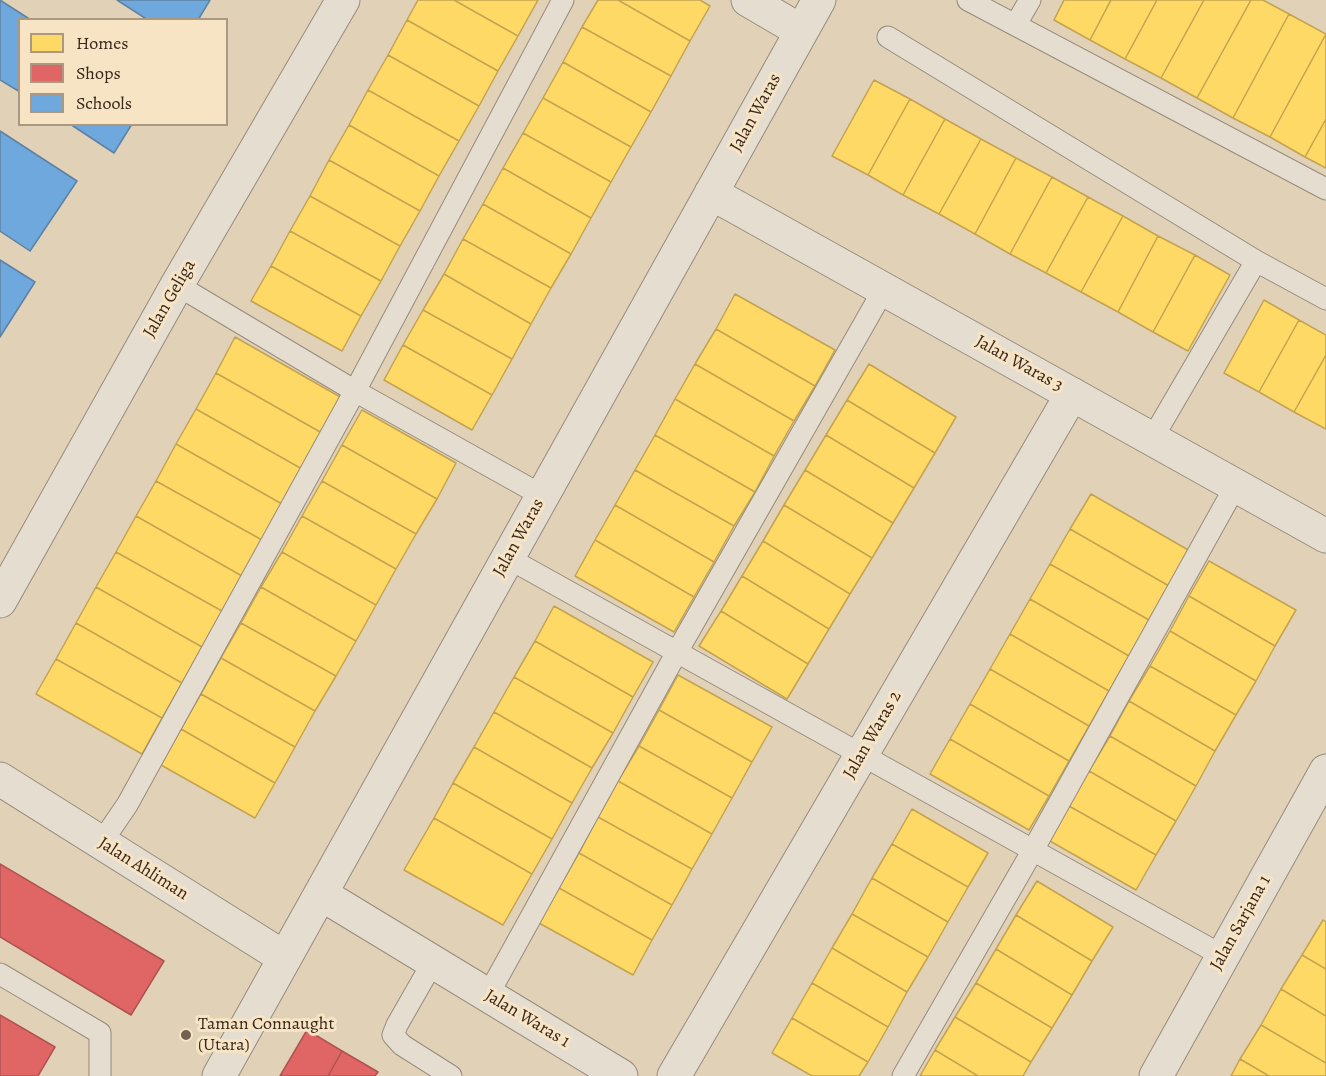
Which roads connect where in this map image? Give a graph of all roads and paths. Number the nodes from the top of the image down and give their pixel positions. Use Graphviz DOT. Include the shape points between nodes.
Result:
graph roads {
  1 [pos="343,0"];
  2 [pos="563,0"];
  3 [pos="748,0"];
  4 [pos="819,0"];
  5 [pos="968,0"];
  6 [pos="1030,0"];
  7 [pos="1016,24"];
  8 [pos="801,31"];
  9 [pos="888,37"];
  10 [pos="1326,189"];
  11 [pos="711,193"];
  12 [pos="1256,261"];
  13 [pos="177,285"];
  14 [pos="884,289"];
  15 [pos="1326,299"];
  16 [pos="355,391"];
  17 [pos="1072,394"];
  18 [pos="1152,439"];
  19 [pos="1236,485"];
  20 [pos="543,496"];
  21 [pos="1326,536"];
  22 [pos="508,558"];
  23 [pos="0,601"];
  24 [pos="677,652"];
  25 [pos="861,755"];
  26 [pos="1326,771"];
  27 [pos="0,779"];
  28 [pos="101,843"];
  29 [pos="1033,850"];
  30 [pos="321,894"];
  31 [pos="1223,956"];
  32 [pos="285,958"];
  33 [pos="433,962"];
  34 [pos="0,974"];
  35 [pos="488,996"];
  36 [pos="100,1076"];
  37 [pos="219,1076"];
  38 [pos="451,1076"];
  39 [pos="621,1076"];
  40 [pos="674,1076"];
  41 [pos="903,1076"];
  42 [pos="1156,1076"];
  1 -- 13 [label="street, Jalan Geliga"];
  2 -- 16 [label="lane"];
  3 -- 8 [label="street"];
  4 -- 8 [label="street, Jalan Waras"];
  5 -- 7 [label="lane"];
  6 -- 7 [label="lane"];
  7 -- 10 [label="lane"];
  8 -- 11 [label="street, Jalan Waras"];
  9 -- 12 [label="lane"];
  11 -- 14 [label="street, Jalan Waras 3"];
  11 -- 20 [label="street, Jalan Waras"];
  12 -- 15 [label="lane"];
  12 -- 18 [label="lane"];
  13 -- 16 [label="lane"];
  13 -- 23 [label="street, Jalan Geliga"];
  14 -- 17 [label="street, Jalan Waras 3"];
  14 -- 24 [label="lane"];
  16 -- 20 [label="lane"];
  16 -- 28 [label="lane" via="127,805"];
  17 -- 18 [label="street, Jalan Waras 3"];
  17 -- 25 [label="street, Jalan Waras 2"];
  18 -- 19 [label="street, Jalan Waras 3"];
  19 -- 21 [label="street, Jalan Waras 3"];
  19 -- 29 [label="lane"];
  20 -- 22 [label="street, Jalan Waras"];
  22 -- 24 [label="lane"];
  22 -- 30 [label="street, Jalan Waras"];
  24 -- 25 [label="lane"];
  24 -- 35 [label="lane"];
  25 -- 29 [label="lane"];
  25 -- 40 [label="street, Jalan Waras 2"];
  26 -- 31 [label="street, Jalan Sarjana 1"];
  27 -- 28 [label="street, Jalan Ahliman"];
  28 -- 32 [label="street, Jalan Ahliman"];
  29 -- 31 [label="lane"];
  29 -- 41 [label="lane"];
  30 -- 32 [label="street, Jalan Waras"];
  30 -- 33 [label="street, Jalan Waras 1"];
  31 -- 42 [label="street, Jalan Sarjana 1"];
  32 -- 37 [label="street, Jalan Waras"];
  33 -- 35 [label="street, Jalan Waras 1"];
  33 -- 38 [label="lane" via="393,1035 402,1046"];
  34 -- 36 [label="lane" via="100,1033"];
  35 -- 39 [label="street, Jalan Waras 1"];
}
